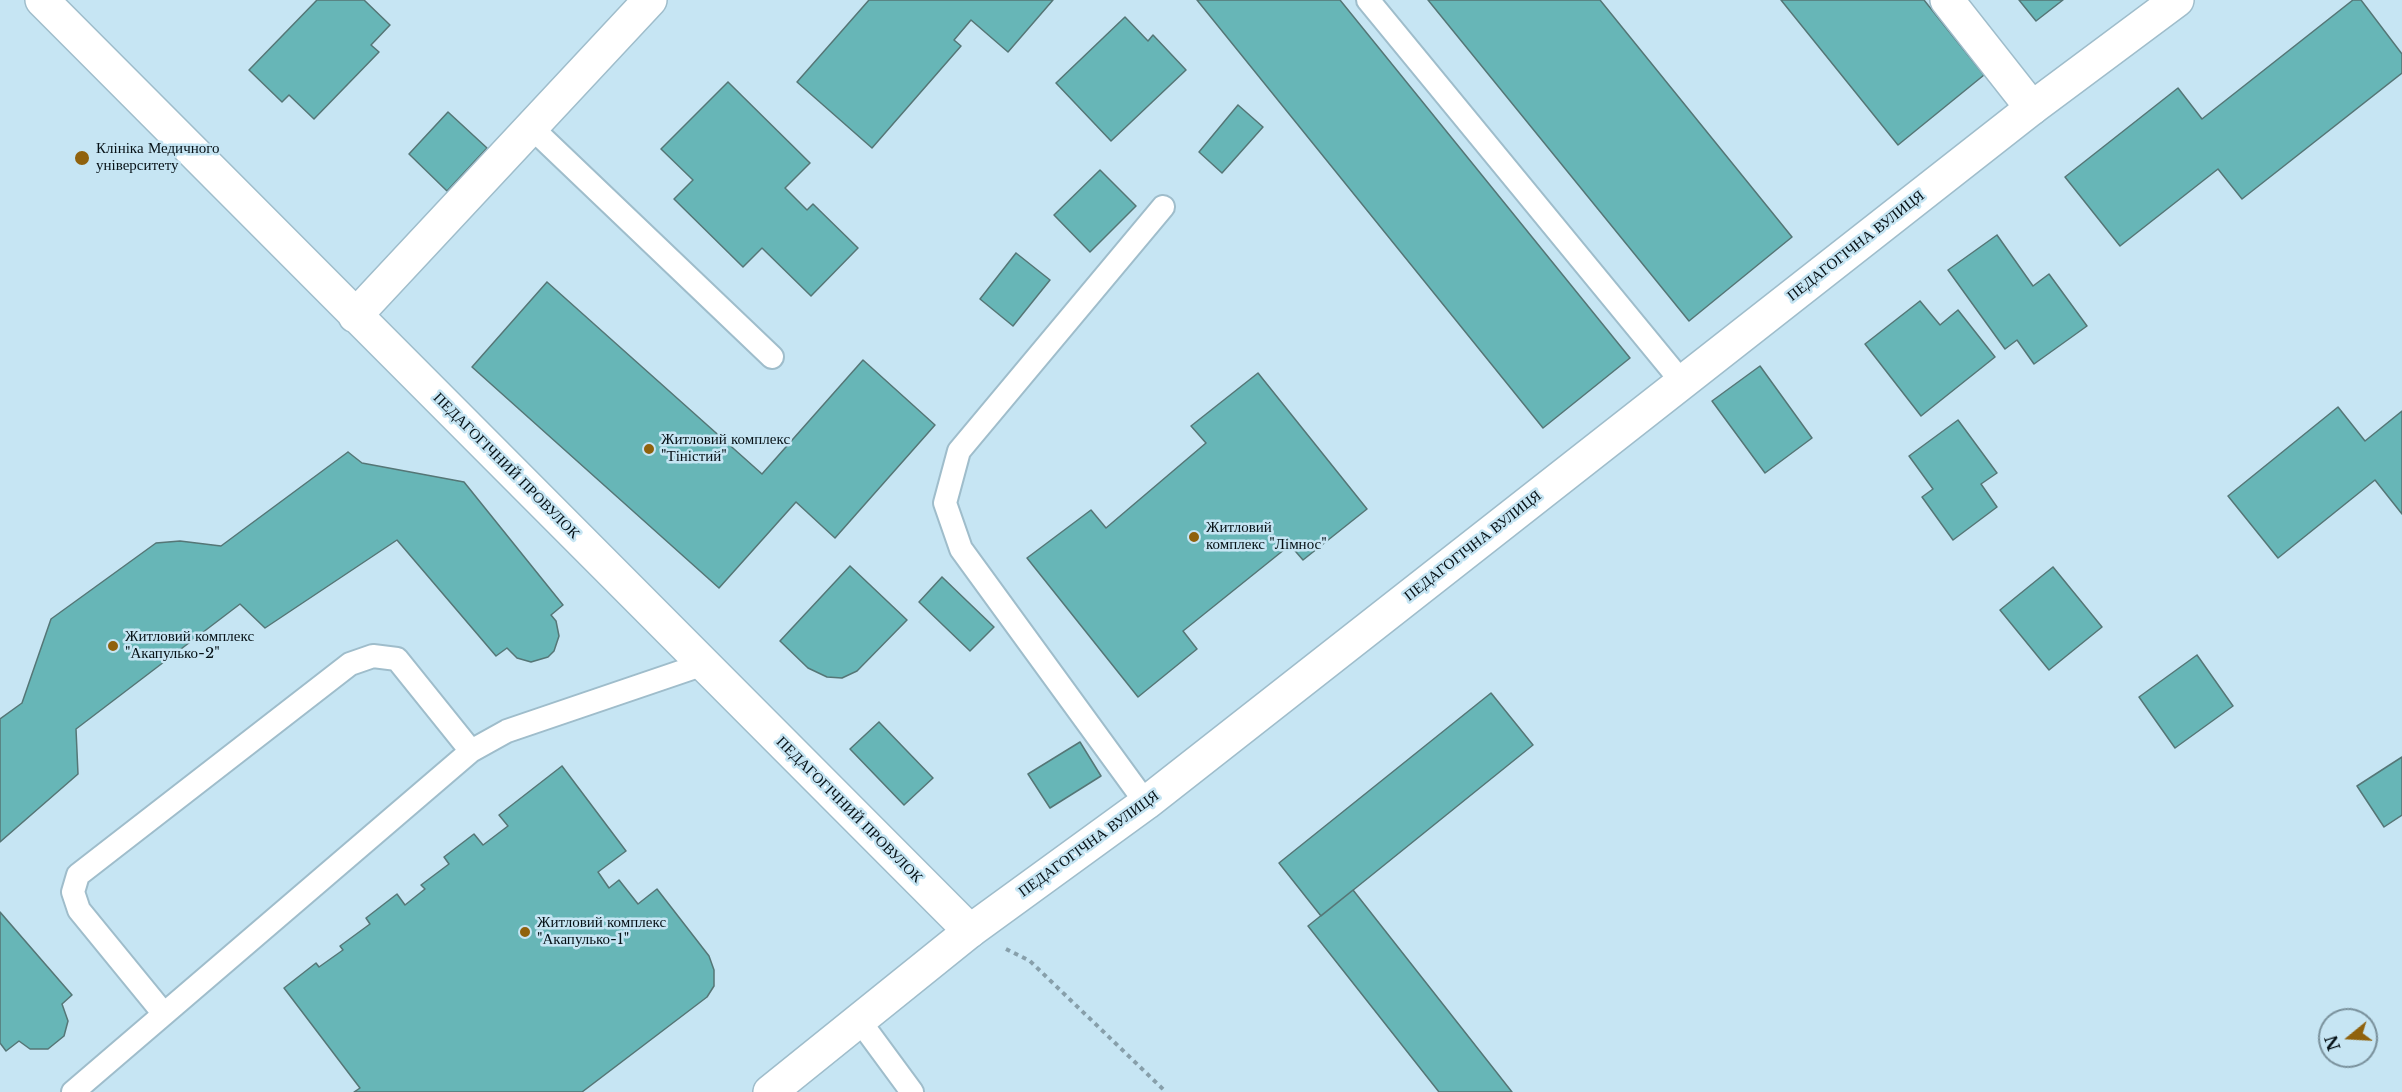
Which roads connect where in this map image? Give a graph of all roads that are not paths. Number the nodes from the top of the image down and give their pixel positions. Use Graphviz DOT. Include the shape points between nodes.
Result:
graph roads {
  1 [pos="42,0"];
  2 [pos="650,0"];
  3 [pos="1368,0"];
  4 [pos="1947,0"];
  5 [pos="2177,0"];
  6 [pos="2032,108"];
  7 [pos="531,127"];
  8 [pos="1163,207"];
  9 [pos="355,316"];
  10 [pos="772,357"];
  11 [pos="1682,382"];
  12 [pos="704,664"];
  13 [pos="471,751"];
  14 [pos="1146,803"];
  15 [pos="970,931"];
  16 [pos="164,1014"];
  17 [pos="859,1020"];
  18 [pos="73,1092"];
  19 [pos="770,1092"];
  20 [pos="912,1092"];
  1 -- 9 [label="street, ПЕДАГОГІЧНИЙ ПРОВУЛОК"];
  2 -- 7 [label="street"];
  3 -- 11 [label="lane"];
  4 -- 6 [label="street"];
  5 -- 6 [label="street, ПЕДАГОГІЧНА ВУЛИЦЯ"];
  6 -- 11 [label="street, ПЕДАГОГІЧНА ВУЛИЦЯ"];
  7 -- 9 [label="street"];
  7 -- 10 [label="lane"];
  8 -- 14 [label="lane" via="959,451 945,503 961,549"];
  9 -- 12 [label="street, ПЕДАГОГІЧНИЙ ПРОВУЛОК"];
  11 -- 14 [label="street, ПЕДАГОГІЧНА ВУЛИЦЯ"];
  12 -- 13 [label="lane" via="507,730"];
  12 -- 15 [label="street, ПЕДАГОГІЧНИЙ ПРОВУЛОК"];
  13 -- 16 [label="lane"];
  13 -- 16 [label="lane" via="397,658 373,656 350,664 78,875 73,892 79,910"];
  14 -- 15 [label="street, ПЕДАГОГІЧНА ВУЛИЦЯ"];
  15 -- 17 [label="street, ПЕДАГОГІЧНА ВУЛИЦЯ"];
  16 -- 18 [label="lane"];
  17 -- 19 [label="street, ПЕДАГОГІЧНА ВУЛИЦЯ"];
  17 -- 20 [label="lane"];
}
